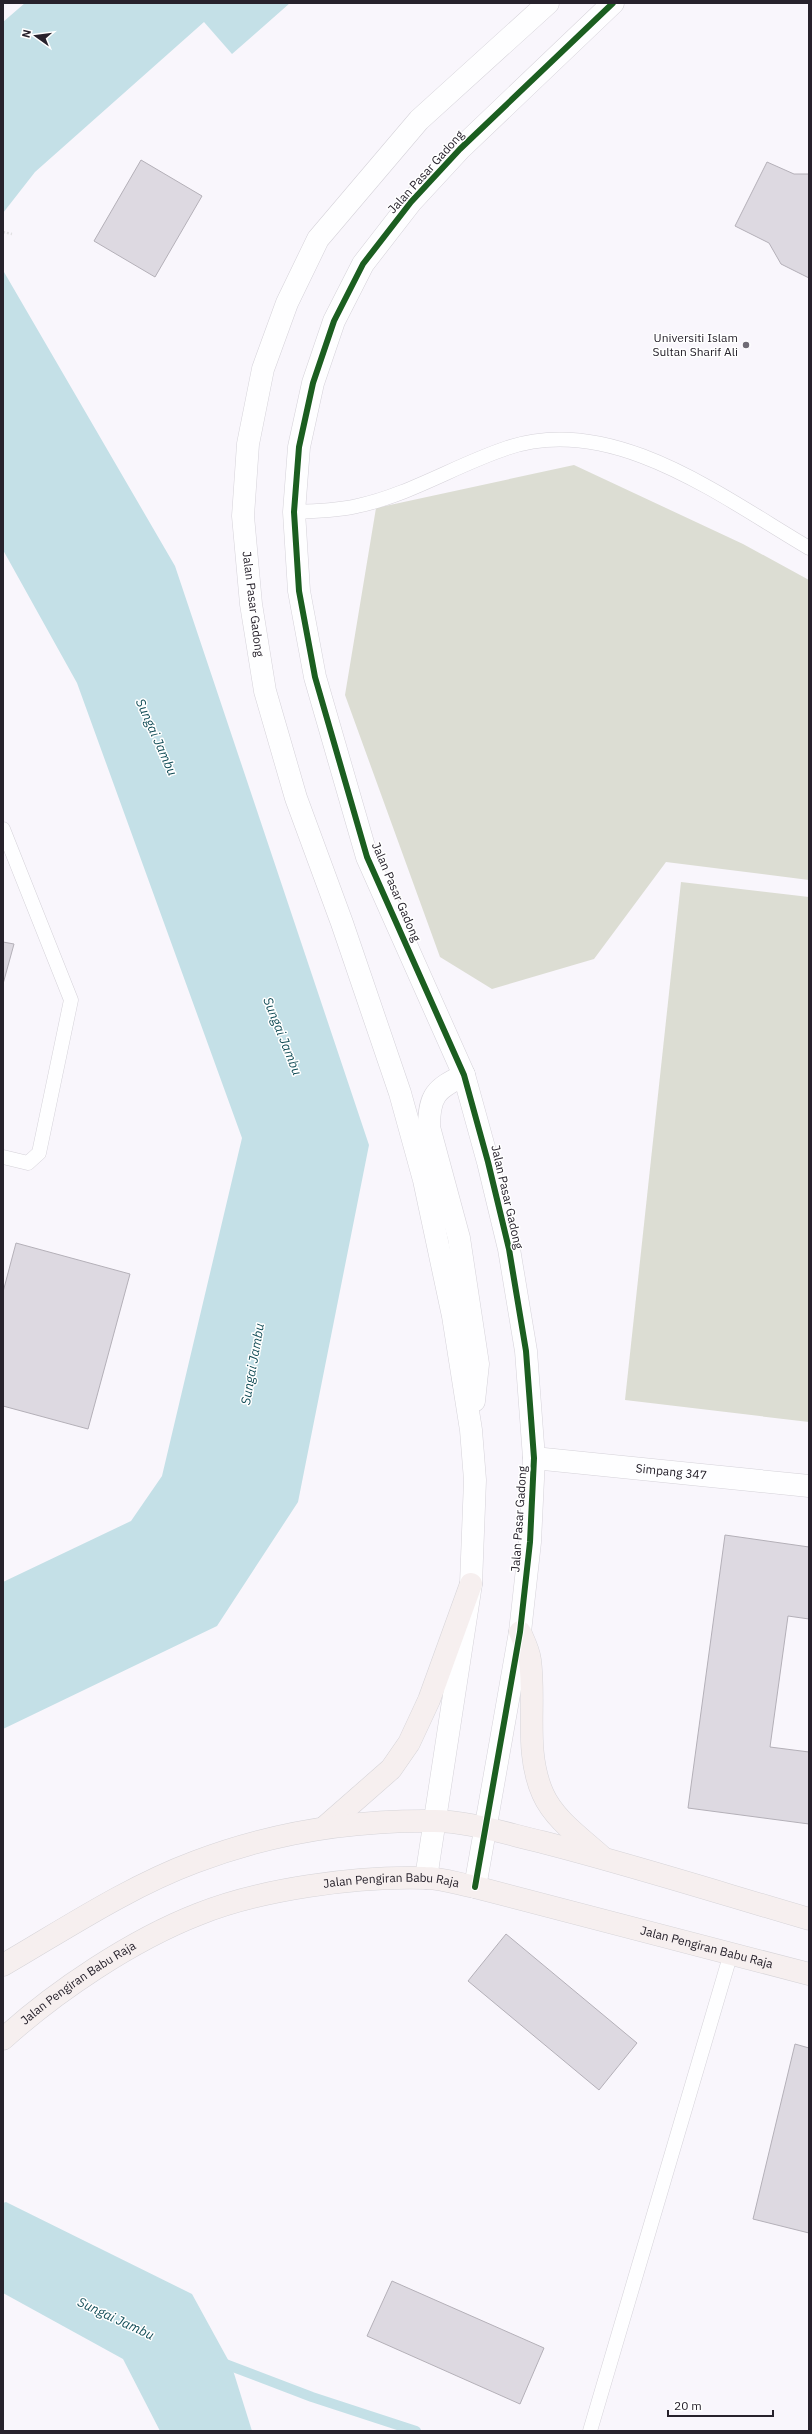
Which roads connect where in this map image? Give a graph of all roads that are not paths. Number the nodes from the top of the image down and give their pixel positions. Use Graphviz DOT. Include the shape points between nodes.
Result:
graph roads {
  1 [pos="548,3"];
  2 [pos="613,3"];
  3 [pos="294,512"];
  4 [pos="809,548"];
  5 [pos="3,829"];
  6 [pos="464,1075"];
  7 [pos="3,1157"];
  8 [pos="471,1430"];
  9 [pos="534,1458"];
  10 [pos="809,1486"];
  11 [pos="471,1584"];
  12 [pos="520,1632"];
  13 [pos="435,1820"];
  14 [pos="326,1826"];
  15 [pos="486,1828"];
  16 [pos="602,1857"];
  17 [pos="426,1878"];
  18 [pos="475,1887"];
  19 [pos="809,1919"];
  20 [pos="731,1953"];
  21 [pos="3,1965"];
  22 [pos="809,1974"];
  23 [pos="3,2039"];
  24 [pos="590,2431"];
  1 -- 8 [label="street, Jalan Pasar Gadong" via="419,120 318,239 287,303 263,369 248,444 243,516 251,604 265,691 296,798 342,923 402,1100 424,1180 451,1308"];
  2 -- 3 [label="street, Jalan Pasar Gadong" via="460,149 411,202 363,264 334,321 313,383 300,447"];
  3 -- 4 [label="lane" via="357,506 386,498 508,448 554,438 596,441 676,471"];
  3 -- 6 [label="street, Jalan Pasar Gadong" via="299,591 316,677 367,856"];
  5 -- 7 [label="lane" via="71,1000 39,1153 28,1163"];
  6 -- 8 [label="street" via="442,1086 434,1095 429,1110 429,1121 458,1238 478,1364"];
  6 -- 9 [label="street, Jalan Pasar Gadong" via="509,1249 526,1351"];
  8 -- 11 [label="street, Jalan Pasar Gadong" via="475,1480"];
  9 -- 10 [label="street, Simpang 347"];
  9 -- 12 [label="street, Jalan Pasar Gadong" via="530,1542"];
  11 -- 13 [label="street, Jalan Pasar Gadong"];
  11 -- 14 [label="main road" via="429,1700 410,1744 391,1769 368,1792"];
  12 -- 15 [label="street, Jalan Pasar Gadong"];
  12 -- 16 [label="main road" via="530,1659 535,1769 543,1794 558,1815"];
  13 -- 14 [label="main road"];
  13 -- 15 [label="main road"];
  13 -- 17 [label="street, Jalan Pasar Gadong"];
  14 -- 21 [label="main road" via="252,1842 193,1862 134,1890"];
  15 -- 16 [label="main road"];
  15 -- 18 [label="street, Jalan Pasar Gadong"];
  16 -- 19 [label="main road"];
  17 -- 18 [label="main road, Jalan Pengiran Babu Raja"];
  17 -- 23 [label="main road, Jalan Pengiran Babu Raja" via="368,1879 263,1894 199,1914 142,1941 90,1973 28,2016"];
  18 -- 20 [label="main road, Jalan Pengiran Babu Raja"];
  20 -- 22 [label="main road, Jalan Pengiran Babu Raja"];
  20 -- 24 [label="lane"];
}
